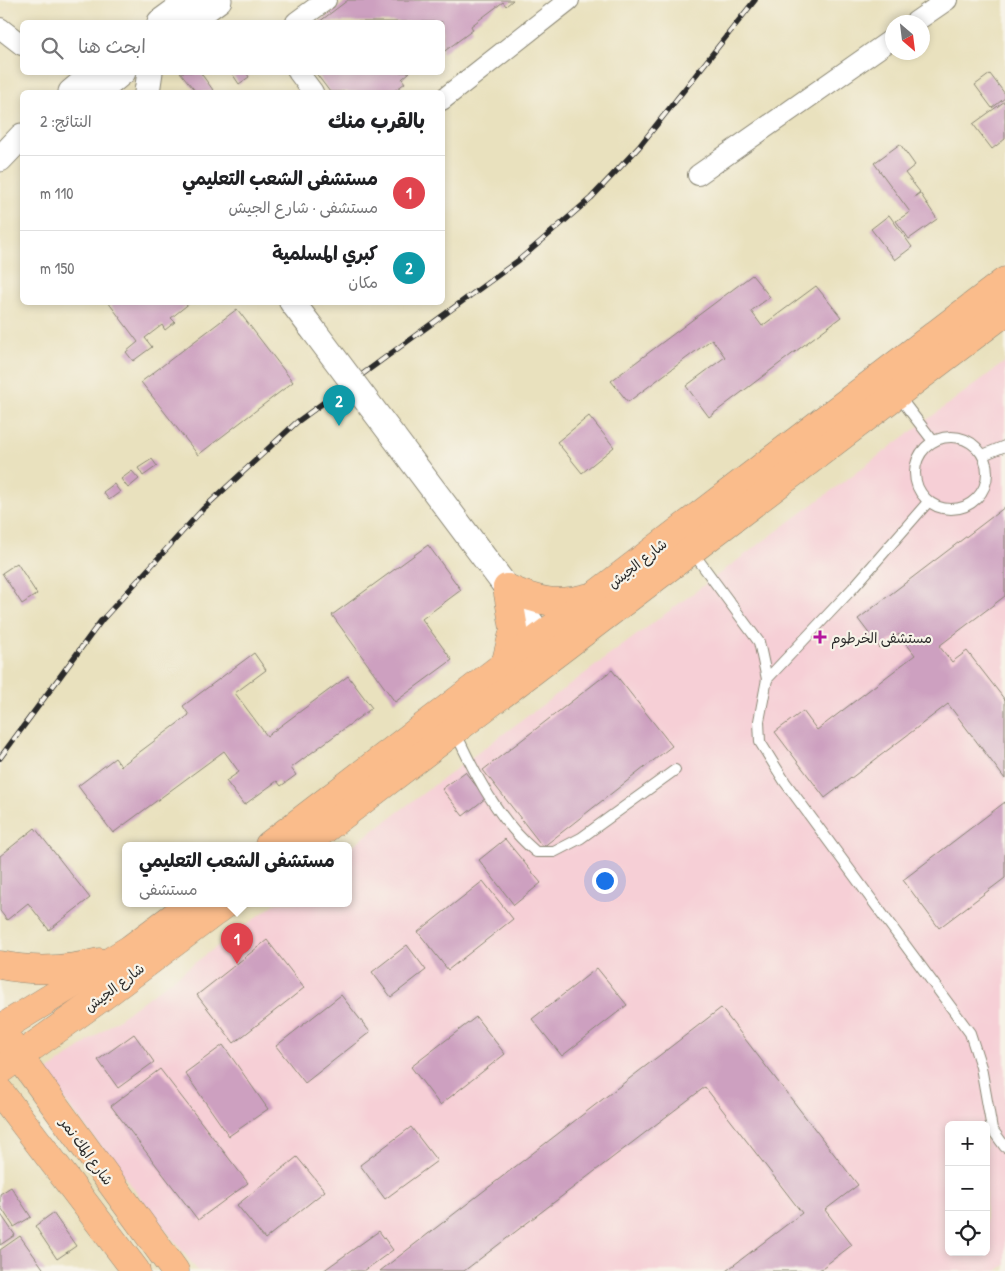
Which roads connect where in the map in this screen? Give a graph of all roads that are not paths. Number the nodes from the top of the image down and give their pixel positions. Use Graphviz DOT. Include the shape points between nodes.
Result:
graph roads {
  1 [pos="190,0"];
  2 [pos="219,0"];
  3 [pos="326,0"];
  4 [pos="569,0"];
  5 [pos="947,0"];
  6 [pos="925,15"];
  7 [pos="163,20"];
  8 [pos="192,20"];
  9 [pos="299,20"];
  10 [pos="0,28"];
  11 [pos="20,43"];
  12 [pos="885,43"];
  13 [pos="150,75"];
  14 [pos="300,75"];
  15 [pos="111,80"];
  16 [pos="78,90"];
  17 [pos="147,90"];
  18 [pos="312,90"];
  19 [pos="445,98"];
  20 [pos="20,139"];
  21 [pos="8,154"];
  22 [pos="698,175"];
  23 [pos="1005,280"];
  24 [pos="294,305"];
  25 [pos="1005,312"];
  26 [pos="889,385"];
  27 [pos="933,441"];
  28 [pos="1005,446"];
  29 [pos="983,455"];
  30 [pos="928,502"];
  31 [pos="691,550"];
  32 [pos="507,588"];
  33 [pos="592,597"];
  34 [pos="547,646"];
  35 [pos="506,661"];
  36 [pos="767,679"];
  37 [pos="448,720"];
  38 [pos="675,770"];
  39 [pos="273,842"];
  40 [pos="307,842"];
  41 [pos="187,907"];
  42 [pos="222,907"];
  43 [pos="130,949"];
  44 [pos="0,965"];
  45 [pos="0,1030"];
  46 [pos="9,1063"];
  47 [pos="0,1092"];
  48 [pos="1005,1147"];
  49 [pos="136,1271"];
  50 [pos="175,1271"];
  1 -- 7 [label="street"];
  2 -- 8 [label="street"];
  3 -- 9 [label="street"];
  4 -- 19 [label="street"];
  5 -- 6 [label="street"];
  10 -- 11 [label="street"];
  12 -- 22 [label="street"];
  13 -- 17 [label="street"];
  14 -- 18 [label="street"];
  15 -- 16 [label="street"];
  20 -- 21 [label="street"];
  23 -- 26 [label="highway, شارع الجيش"];
  24 -- 32 [label="street, bridge"];
  25 -- 26 [label="highway, شارع الجيش"];
  26 -- 27 [label="lane"];
  26 -- 31 [label="highway, شارع الجيش"];
  26 -- 33 [label="highway, شارع الجيش"];
  27 -- 29 [label="lane" via="947,436 961,438 974,444"];
  27 -- 30 [label="lane" via="922,450 914,477"];
  28 -- 29 [label="lane"];
  29 -- 30 [label="lane" via="988,468 980,496 969,505 955,509 941,508"];
  30 -- 36 [label="lane"];
  31 -- 34 [label="highway, شارع الجيش"];
  31 -- 36 [label="lane" via="759,642"];
  32 -- 33 [label="highway" via="533,600 550,603 568,603"];
  32 -- 34 [label="street"];
  32 -- 35 [label="highway" via="514,629"];
  33 -- 34 [label="highway, شارع الجيش"];
  34 -- 35 [label="highway, شارع الجيش"];
  34 -- 37 [label="highway, شارع الجيش"];
  35 -- 37 [label="highway, شارع الجيش"];
  36 -- 48 [label="lane" via="759,721 760,742 780,775 970,1033 986,1085 992,1129"];
  37 -- 38 [label="lane" via="496,806 517,836 536,852 554,852 581,838"];
  37 -- 39 [label="highway, شارع الجيش"];
  37 -- 40 [label="highway, شارع الجيش"];
  41 -- 43 [label="highway, شارع الجيش"];
  42 -- 46 [label="highway, شارع الجيش"];
  43 -- 44 [label="highway" via="78,968 23,970"];
  43 -- 45 [label="highway, شارع الجيش"];
  45 -- 46 [label="highway, شارع المك نمر"];
  46 -- 50 [label="highway, شارع المك نمر"];
  47 -- 49 [label="highway"];
}
